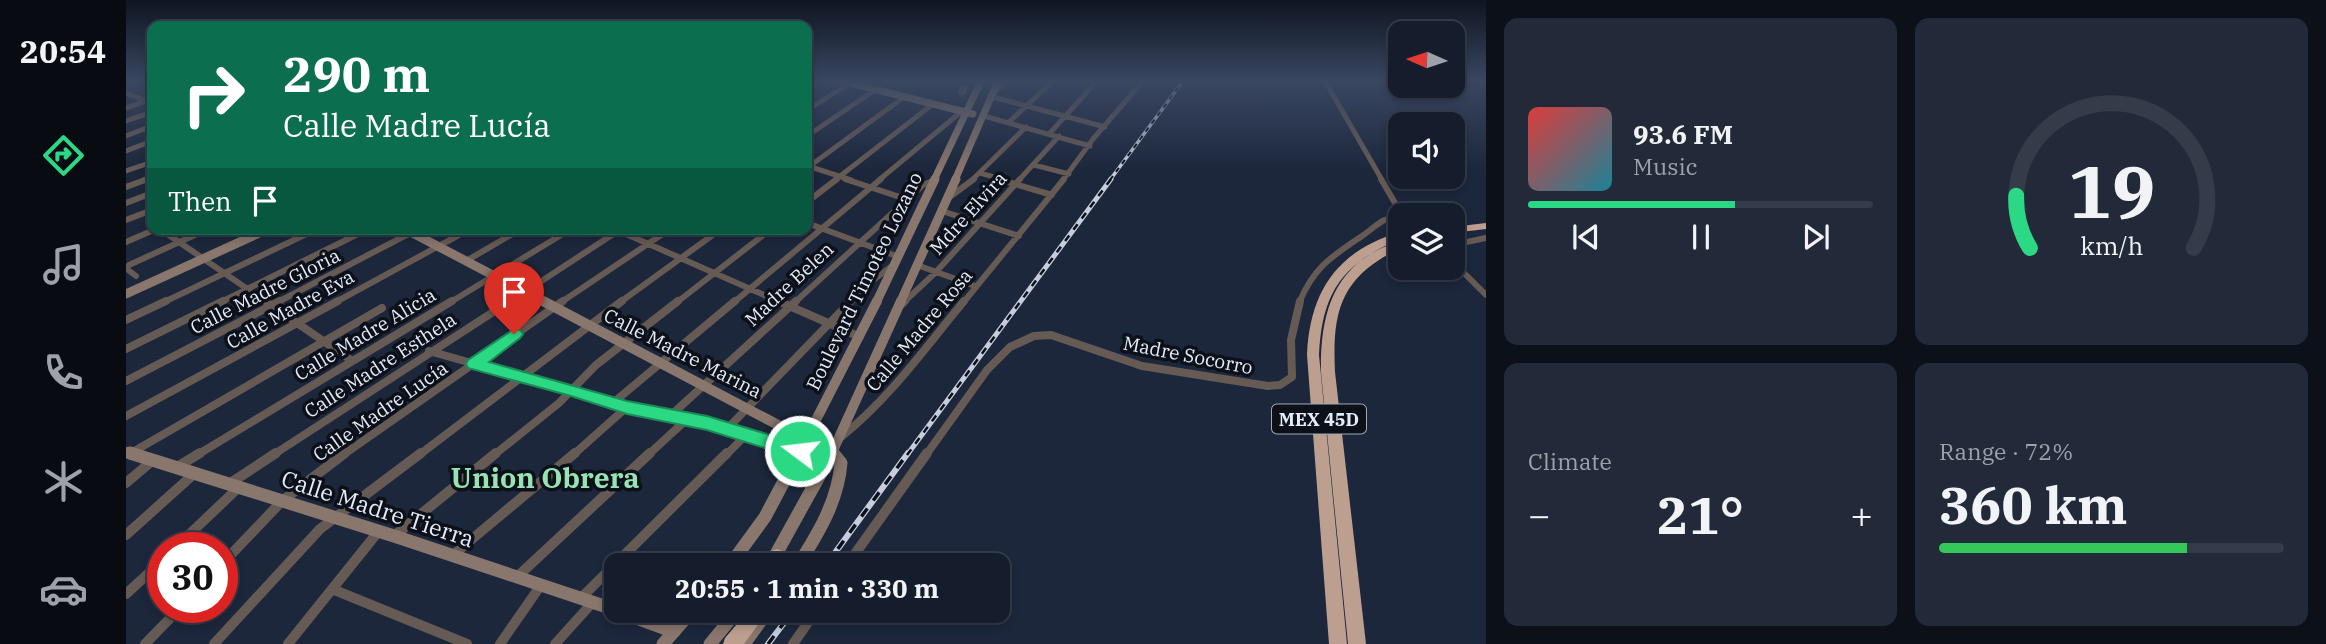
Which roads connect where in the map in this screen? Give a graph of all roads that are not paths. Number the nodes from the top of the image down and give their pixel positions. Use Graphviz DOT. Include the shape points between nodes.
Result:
graph roads {
  1 [pos="844,111"];
  2 [pos="885,111"];
  3 [pos="924,111"];
  4 [pos="961,111"];
  5 [pos="986,111"];
  6 [pos="1021,111"];
  7 [pos="1046,111"];
  8 [pos="1069,111"];
  9 [pos="1118,111"];
  10 [pos="1342,111"];
  11 [pos="965,112"];
  12 [pos="147,114"];
  13 [pos="984,116"];
  14 [pos="1064,116"];
  15 [pos="126,121"];
  16 [pos="1009,122"];
  17 [pos="1026,127"];
  18 [pos="1105,127"];
  19 [pos="147,128"];
  20 [pos="812,133"];
  21 [pos="1050,133"];
  22 [pos="126,136"];
  23 [pos="1059,136"];
  24 [pos="147,143"];
  25 [pos="1091,143"];
  26 [pos="147,147"];
  27 [pos="126,153"];
  28 [pos="812,163"];
  29 [pos="147,164"];
  30 [pos="1034,165"];
  31 [pos="812,169"];
  32 [pos="126,171"];
  33 [pos="980,173"];
  34 [pos="1069,174"];
  35 [pos="840,177"];
  36 [pos="147,179"];
  37 [pos="935,180"];
  38 [pos="1015,184"];
  39 [pos="126,187"];
  40 [pos="873,188"];
  41 [pos="147,195"];
  42 [pos="1052,195"];
  43 [pos="812,198"];
  44 [pos="906,199"];
  45 [pos="947,199"];
  46 [pos="126,203"];
  47 [pos="1393,203"];
  48 [pos="147,212"];
  49 [pos="919,215"];
  50 [pos="940,215"];
  51 [pos="1388,217"];
  52 [pos="126,220"];
  53 [pos="1486,220"];
  54 [pos="1465,222"];
  55 [pos="979,224"];
  56 [pos="812,225"];
  57 [pos="1486,226"];
  58 [pos="912,228"];
  59 [pos="1465,228"];
  60 [pos="822,229"];
  61 [pos="933,230"];
  62 [pos="147,233"];
  63 [pos="167,235"];
  64 [pos="194,235"];
  65 [pos="246,235"];
  66 [pos="254,235"];
  67 [pos="304,235"];
  68 [pos="356,235"];
  69 [pos="403,235"];
  70 [pos="420,235"];
  71 [pos="459,235"];
  72 [pos="511,235"];
  73 [pos="560,235"];
  74 [pos="611,235"];
  75 [pos="629,235"];
  76 [pos="661,235"];
  77 [pos="713,235"];
  78 [pos="763,235"];
  79 [pos="1018,236"];
  80 [pos="1486,238"];
  81 [pos="1388,240"];
  82 [pos="126,242"];
  83 [pos="178,242"];
  84 [pos="857,242"];
  85 [pos="1465,242"];
  86 [pos="648,244"];
  87 [pos="438,246"];
  88 [pos="1388,250"];
  89 [pos="201,257"];
  90 [pos="683,258"];
  91 [pos="897,260"];
  92 [pos="466,261"];
  93 [pos="917,265"];
  94 [pos="717,272"];
  95 [pos="936,272"];
  96 [pos="224,273"];
  97 [pos="1465,274"];
  98 [pos="494,275"];
  99 [pos="136,276"];
  100 [pos="975,286"];
  101 [pos="248,289"];
  102 [pos="751,289"];
  103 [pos="126,291"];
  104 [pos="524,291"];
  105 [pos="1486,295"];
  106 [pos="272,305"];
  107 [pos="790,306"];
  108 [pos="382,308"];
  109 [pos="554,308"];
  110 [pos="898,308"];
  111 [pos="126,320"];
  112 [pos="296,323"];
  113 [pos="829,323"];
  114 [pos="588,326"];
  115 [pos="860,337"];
  116 [pos="324,341"];
  117 [pos="624,343"];
  118 [pos="126,349"];
  119 [pos="429,351"];
  120 [pos="351,360"];
  121 [pos="662,362"];
  122 [pos="474,364"];
  123 [pos="521,376"];
  124 [pos="126,381"];
  125 [pos="704,385"];
  126 [pos="573,390"];
  127 [pos="614,402"];
  128 [pos="627,407"];
  129 [pos="746,407"];
  130 [pos="126,416"];
  131 [pos="669,417"];
  132 [pos="686,419"];
  133 [pos="726,430"];
  134 [pos="745,436"];
  135 [pos="806,439"];
  136 [pos="838,439"];
  137 [pos="800,451"];
  138 [pos="832,452"];
  139 [pos="128,453"];
  140 [pos="153,460"];
  141 [pos="177,467"];
  142 [pos="195,473"];
  143 [pos="126,483"];
  144 [pos="234,485"];
  145 [pos="282,501"];
  146 [pos="334,519"];
  147 [pos="378,531"];
  148 [pos="190,532"];
  149 [pos="126,535"];
  150 [pos="394,536"];
  151 [pos="238,547"];
  152 [pos="739,553"];
  153 [pos="780,553"];
  154 [pos="806,553"];
  155 [pos="856,553"];
  156 [pos="453,555"];
  157 [pos="147,574"];
  158 [pos="518,577"];
  159 [pos="541,585"];
  160 [pos="332,589"];
  161 [pos="126,594"];
  162 [pos="587,600"];
  163 [pos="604,606"];
  164 [pos="165,623"];
  165 [pos="649,623"];
  166 [pos="682,623"];
  167 [pos="727,623"];
  168 [pos="751,623"];
  169 [pos="755,623"];
  170 [pos="808,623"];
  171 [pos="674,632"];
  172 [pos="145,644"];
  173 [pos="214,644"];
  174 [pos="288,644"];
  175 [pos="467,644"];
  176 [pos="500,644"];
  177 [pos="555,644"];
  178 [pos="663,644"];
  179 [pos="710,644"];
  180 [pos="732,644"];
  181 [pos="744,644"];
  182 [pos="793,644"];
  183 [pos="1338,644"];
  184 [pos="1357,644"];
  1 -- 20 [label="street"];
  2 -- 28 [label="street"];
  3 -- 35 [label="street"];
  4 -- 11 [label="main road"];
  5 -- 13 [label="main road, Boulevard Timoteo Lozano"];
  6 -- 16 [label="street"];
  7 -- 14 [label="street"];
  8 -- 14 [label="street"];
  9 -- 18 [label="street, Calle Madre Rosa"];
  10 -- 47 [label="street"];
  11 -- 13 [label="main road"];
  11 -- 37 [label="main road, Boulevard Timoteo Lozano"];
  11 -- 40 [label="street"];
  12 -- 15 [label="street"];
  13 -- 16 [label="street"];
  13 -- 45 [label="main road, Boulevard Timoteo Lozano"];
  14 -- 18 [label="street"];
  14 -- 21 [label="street"];
  16 -- 17 [label="street"];
  17 -- 21 [label="street"];
  17 -- 33 [label="street"];
  18 -- 25 [label="street, Calle Madre Rosa"];
  19 -- 22 [label="street"];
  21 -- 23 [label="street"];
  23 -- 25 [label="street"];
  23 -- 30 [label="street, Mdre Elvira"];
  24 -- 27 [label="street"];
  25 -- 34 [label="street, Calle Madre Rosa"];
  26 -- 27 [label="street"];
  29 -- 32 [label="street"];
  30 -- 34 [label="street"];
  30 -- 38 [label="street, Mdre Elvira"];
  31 -- 35 [label="street"];
  33 -- 38 [label="street"];
  33 -- 45 [label="street"];
  34 -- 42 [label="street, Calle Madre Rosa"];
  35 -- 40 [label="street"];
  35 -- 43 [label="street"];
  36 -- 39 [label="street"];
  37 -- 44 [label="street, Madre Belen"];
  37 -- 49 [label="main road, Boulevard Timoteo Lozano"];
  38 -- 42 [label="street"];
  38 -- 55 [label="street, Mdre Elvira"];
  40 -- 44 [label="street"];
  40 -- 60 [label="street"];
  41 -- 46 [label="street"];
  42 -- 79 [label="street, Calle Madre Rosa"];
  44 -- 84 [label="street, Madre Belen"];
  45 -- 50 [label="main road, Boulevard Timoteo Lozano"];
  48 -- 52 [label="street"];
  49 -- 50 [label="main road"];
  49 -- 58 [label="main road, Boulevard Timoteo Lozano"];
  50 -- 55 [label="street"];
  50 -- 61 [label="main road, Boulevard Timoteo Lozano"];
  51 -- 155 [label="street, Madre Socorro" via="1333,254 1313,274 1294,315 1292,377 1280,385 1251,385 1142,366 1051,335 1019,342 995,361"];
  53 -- 54 [label="highway"];
  55 -- 79 [label="street"];
  55 -- 95 [label="street, Mdre Elvira"];
  56 -- 60 [label="street"];
  57 -- 59 [label="highway"];
  58 -- 61 [label="main road"];
  58 -- 91 [label="main road, Boulevard Timoteo Lozano"];
  60 -- 84 [label="street"];
  60 -- 102 [label="street"];
  61 -- 93 [label="main road, Boulevard Timoteo Lozano"];
  62 -- 82 [label="street"];
  63 -- 83 [label="street"];
  64 -- 83 [label="street"];
  65 -- 89 [label="main road"];
  66 -- 89 [label="main road"];
  67 -- 96 [label="street"];
  68 -- 101 [label="street"];
  69 -- 106 [label="street, Calle Madre Gloria"];
  70 -- 87 [label="main road, Calle Madre Marina"];
  71 -- 87 [label="street, Calle Madre Eva"];
  72 -- 92 [label="street"];
  73 -- 98 [label="street, Calle Madre Alicia"];
  74 -- 104 [label="street, Calle Madre Esthela"];
  75 -- 86 [label="street"];
  76 -- 86 [label="street, Calle Madre Lucía"];
  77 -- 90 [label="street"];
  78 -- 94 [label="street"];
  79 -- 100 [label="street, Calle Madre Rosa"];
  80 -- 85 [label="street"];
  81 -- 183 [label="highway, MEX 45D" via="1346,266 1325,291 1314,325"];
  83 -- 89 [label="street"];
  83 -- 99 [label="street" via="129,265 127,269"];
  84 -- 91 [label="street"];
  84 -- 107 [label="street, Madre Belen"];
  86 -- 90 [label="street"];
  86 -- 109 [label="street, Calle Madre Lucía"];
  87 -- 92 [label="main road, Calle Madre Marina"];
  87 -- 112 [label="street, Calle Madre Eva"];
  88 -- 184 [label="highway, MEX 45D" via="1349,279 1326,330"];
  89 -- 96 [label="street"];
  89 -- 103 [label="main road"];
  90 -- 94 [label="street"];
  90 -- 114 [label="street"];
  91 -- 113 [label="street"];
  91 -- 115 [label="main road, Boulevard Timoteo Lozano"];
  92 -- 98 [label="main road, Calle Madre Marina"];
  93 -- 95 [label="street"];
  93 -- 110 [label="main road, Boulevard Timoteo Lozano"];
  94 -- 102 [label="street"];
  94 -- 117 [label="street"];
  95 -- 100 [label="street"];
  95 -- 110 [label="street, Mdre Elvira"];
  96 -- 101 [label="street"];
  96 -- 111 [label="street"];
  97 -- 105 [label="street"];
  98 -- 104 [label="main road, Calle Madre Marina"];
  98 -- 120 [label="street, Calle Madre Alicia"];
  100 -- 136 [label="street, Calle Madre Rosa" via="890,391"];
  101 -- 106 [label="street"];
  101 -- 118 [label="street"];
  102 -- 107 [label="street"];
  102 -- 121 [label="street"];
  104 -- 109 [label="main road, Calle Madre Marina"];
  104 -- 119 [label="street, Calle Madre Esthela"];
  106 -- 112 [label="street"];
  106 -- 124 [label="street, Calle Madre Gloria"];
  107 -- 113 [label="street"];
  107 -- 125 [label="street, Madre Belen"];
  108 -- 116 [label="street"];
  109 -- 114 [label="main road, Calle Madre Marina"];
  109 -- 122 [label="street, Calle Madre Lucía"];
  110 -- 136 [label="main road, Boulevard Timoteo Lozano"];
  112 -- 116 [label="street"];
  112 -- 130 [label="street, Calle Madre Eva"];
  113 -- 115 [label="street"];
  113 -- 129 [label="street"];
  114 -- 117 [label="main road, Calle Madre Marina"];
  114 -- 123 [label="street"];
  115 -- 135 [label="main road, Boulevard Timoteo Lozano"];
  116 -- 120 [label="street"];
  116 -- 139 [label="street"];
  117 -- 121 [label="main road, Calle Madre Marina"];
  117 -- 126 [label="street"];
  119 -- 122 [label="street"];
  119 -- 144 [label="street, Calle Madre Esthela"];
  120 -- 141 [label="street, Calle Madre Alicia"];
  121 -- 125 [label="main road, Calle Madre Marina"];
  121 -- 127 [label="street"];
  122 -- 123 [label="street"];
  122 -- 145 [label="street, Calle Madre Lucía"];
  123 -- 126 [label="street"];
  123 -- 146 [label="street"];
  125 -- 129 [label="main road, Calle Madre Marina"];
  125 -- 131 [label="street, Madre Belen"];
  126 -- 127 [label="street"];
  126 -- 150 [label="street"];
  127 -- 128 [label="street"];
  128 -- 131 [label="street"];
  128 -- 156 [label="street"];
  129 -- 133 [label="street"];
  129 -- 135 [label="main road, Calle Madre Marina"];
  131 -- 132 [label="street"];
  132 -- 133 [label="street"];
  132 -- 158 [label="street"];
  133 -- 134 [label="street"];
  134 -- 137 [label="street"];
  134 -- 162 [label="street"];
  135 -- 137 [label="main road, Boulevard Timoteo Lozano"];
  135 -- 138 [label="main road, Calle Madre Marina"];
  136 -- 138 [label="main road, Boulevard Timoteo Lozano"];
  137 -- 152 [label="main road, Boulevard Timoteo Lozano" via="765,517"];
  138 -- 153 [label="main road, Boulevard Timoteo Lozano"];
  138 -- 154 [label="main road" via="841,463 839,481"];
  139 -- 140 [label="main road, Calle Madre Tierra"];
  140 -- 141 [label="main road, Calle Madre Tierra"];
  140 -- 143 [label="street"];
  141 -- 142 [label="main road, Calle Madre Tierra"];
  142 -- 144 [label="main road, Calle Madre Tierra"];
  142 -- 149 [label="street"];
  144 -- 145 [label="main road, Calle Madre Tierra"];
  144 -- 148 [label="street, Calle Madre Esthela"];
  145 -- 146 [label="main road, Calle Madre Tierra"];
  145 -- 151 [label="street, Calle Madre Lucía"];
  146 -- 147 [label="main road, Calle Madre Tierra"];
  146 -- 173 [label="street" via="307,541"];
  147 -- 150 [label="main road, Calle Madre Tierra"];
  147 -- 160 [label="street"];
  150 -- 156 [label="main road, Calle Madre Tierra"];
  156 -- 158 [label="main road, Calle Madre Tierra"];
  157 -- 161 [label="street"];
  158 -- 159 [label="main road, Calle Madre Tierra"];
  159 -- 162 [label="main road, Calle Madre Tierra"];
  159 -- 176 [label="street"];
  160 -- 174 [label="street"];
  160 -- 175 [label="street"];
  162 -- 163 [label="main road, Calle Madre Tierra"];
  162 -- 177 [label="street"];
  164 -- 172 [label="street"];
  165 -- 171 [label="main road, Calle Madre Tierra"];
  166 -- 171 [label="main road"];
  167 -- 179 [label="main road"];
  168 -- 180 [label="highway"];
  169 -- 181 [label="main road"];
  170 -- 182 [label="street"];
  171 -- 178 [label="main road"];
}
